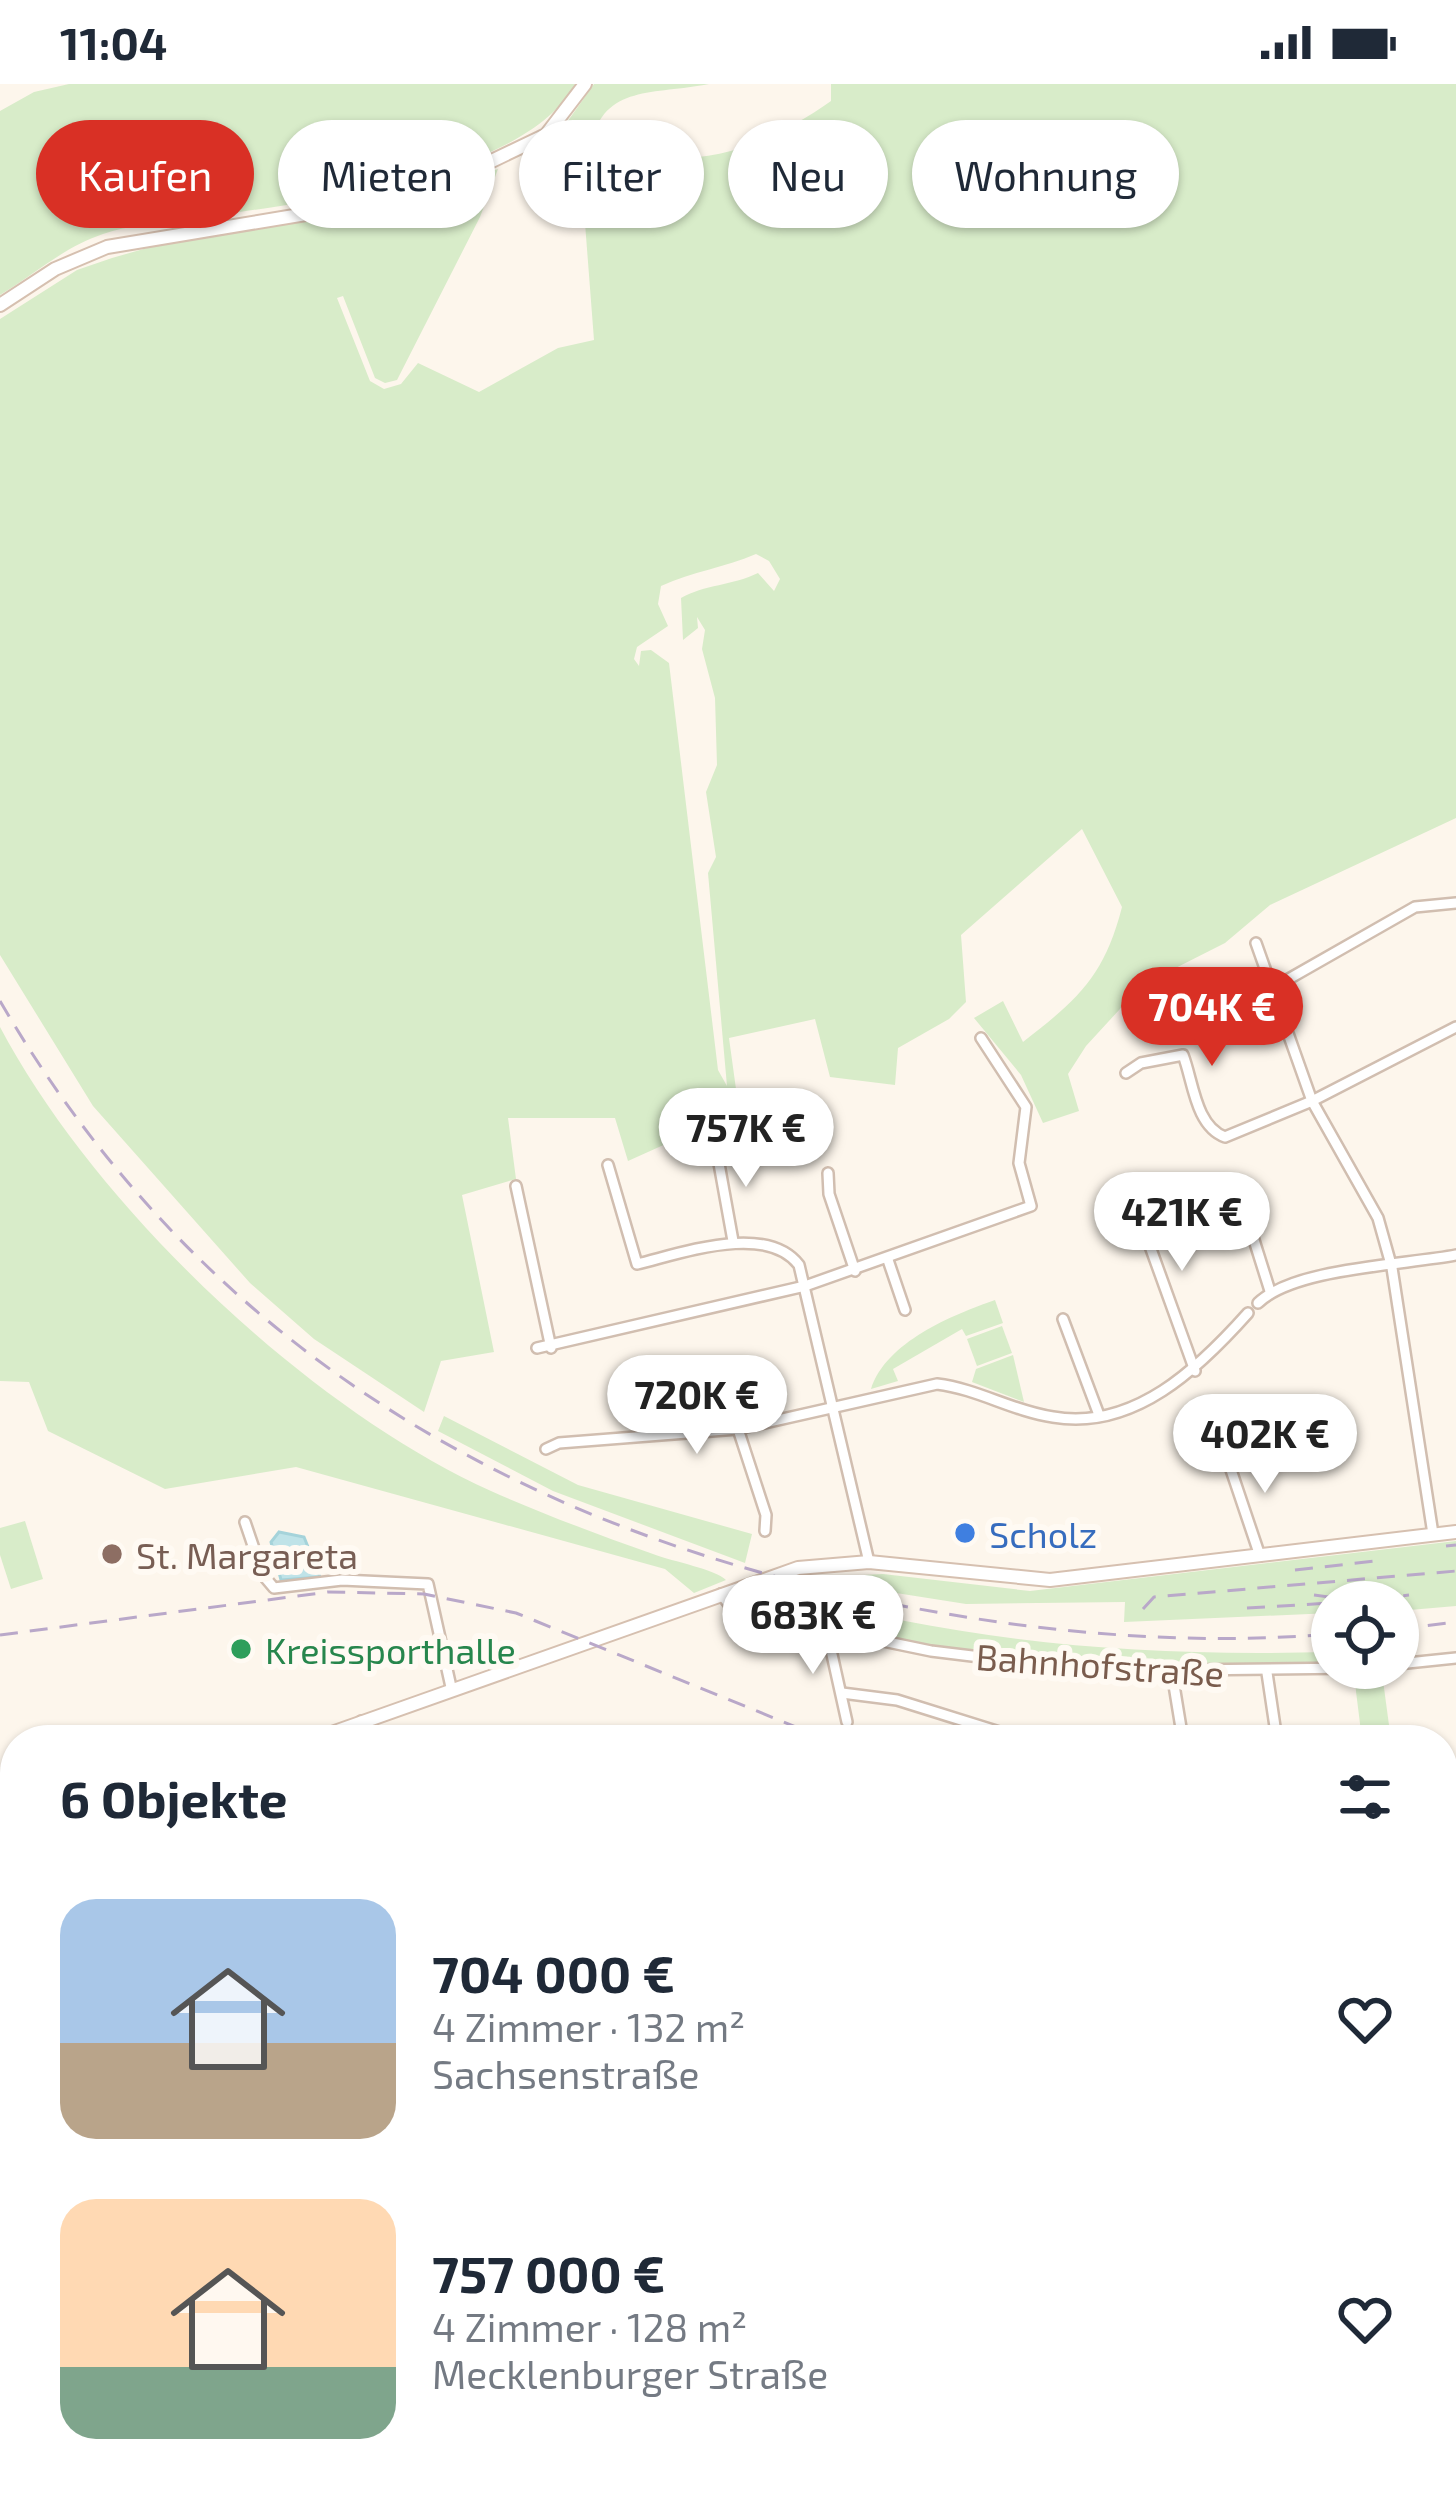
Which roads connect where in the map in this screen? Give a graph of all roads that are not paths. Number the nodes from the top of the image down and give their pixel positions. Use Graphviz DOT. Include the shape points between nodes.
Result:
graph roads {
  1 [pos="585,84"];
  2 [pos="0,304"];
  3 [pos="1456,903"];
  4 [pos="1256,943"];
  5 [pos="1271,988"];
  6 [pos="1456,1027"];
  7 [pos="981,1038"];
  8 [pos="1126,1073"];
  9 [pos="1312,1101"];
  10 [pos="716,1147"];
  11 [pos="608,1165"];
  12 [pos="828,1173"];
  13 [pos="516,1186"];
  14 [pos="1129,1188"];
  15 [pos="1249,1224"];
  16 [pos="733,1241"];
  17 [pos="1456,1255"];
  18 [pos="888,1260"];
  19 [pos="1392,1268"];
  20 [pos="855,1271"];
  21 [pos="805,1286"];
  22 [pos="1270,1291"];
  23 [pos="1258,1303"];
  24 [pos="905,1310"];
  25 [pos="1248,1313"];
  26 [pos="1063,1319"];
  27 [pos="537,1348"];
  28 [pos="551,1348"];
  29 [pos="1195,1371"];
  30 [pos="831,1406"];
  31 [pos="1099,1415"];
  32 [pos="738,1429"];
  33 [pos="546,1449"];
  34 [pos="1224,1449"];
  35 [pos="245,1522"];
  36 [pos="765,1531"];
  37 [pos="1456,1532"];
  38 [pos="1432,1534"];
  39 [pos="1260,1556"];
  40 [pos="869,1562"];
  41 [pos="722,1594"];
  42 [pos="834,1631"];
  43 [pos="1456,1658"];
  44 [pos="1419,1662"];
  45 [pos="1311,1671"];
  46 [pos="1172,1673"];
  47 [pos="1267,1673"];
  48 [pos="451,1688"];
  49 [pos="842,1693"];
  50 [pos="361,1721"];
  51 [pos="847,1722"];
  52 [pos="351,1725"];
  53 [pos="362,1725"];
  54 [pos="976,1725"];
  55 [pos="1181,1725"];
  56 [pos="1275,1725"];
  1 -- 2 [label="street" via="562,120 514,154 330,210 106,247"];
  3 -- 5 [label="street" via="1415,907"];
  4 -- 5 [label="street"];
  5 -- 9 [label="street"];
  6 -- 9 [label="street"];
  7 -- 18 [label="street" via="1026,1108 1019,1163 1031,1206"];
  8 -- 9 [label="street" via="1183,1054 1198,1105 1218,1136"];
  9 -- 19 [label="street" via="1378,1218"];
  10 -- 16 [label="street"];
  11 -- 16 [label="street" via="638,1264"];
  12 -- 20 [label="street"];
  13 -- 28 [label="street"];
  14 -- 29 [label="street"];
  15 -- 22 [label="street"];
  16 -- 21 [label="street" via="793,1257"];
  17 -- 19 [label="street"];
  18 -- 20 [label="street"];
  18 -- 24 [label="street"];
  19 -- 22 [label="street"];
  19 -- 38 [label="street"];
  20 -- 21 [label="street"];
  21 -- 28 [label="street"];
  21 -- 30 [label="street"];
  22 -- 23 [label="street"];
  25 -- 29 [label="street"];
  26 -- 31 [label="street"];
  27 -- 28 [label="street"];
  29 -- 31 [label="street" via="1160,1394"];
  30 -- 31 [label="street" via="938,1384 1054,1418"];
  30 -- 32 [label="street"];
  30 -- 40 [label="street"];
  32 -- 33 [label="street"];
  32 -- 36 [label="street"];
  34 -- 39 [label="street"];
  35 -- 48 [label="street" via="274,1588 342,1580 428,1585"];
  37 -- 38 [label="street"];
  38 -- 39 [label="street"];
  39 -- 40 [label="street" via="1035,1580"];
  40 -- 41 [label="street" via="798,1568"];
  41 -- 42 [label="street, Bahnhofstraße" via="741,1620"];
  41 -- 48 [label="street"];
  42 -- 46 [label="street, Bahnhofstraße" via="1011,1663"];
  42 -- 49 [label="street"];
  43 -- 44 [label="street"];
  45 -- 47 [label="street, Bahnhofstraße"];
  46 -- 47 [label="street, Bahnhofstraße"];
  46 -- 55 [label="street"];
  47 -- 56 [label="street"];
  48 -- 50 [label="street"];
  49 -- 51 [label="street"];
  49 -- 54 [label="street"];
  50 -- 52 [label="street"];
  50 -- 53 [label="street"];
}
